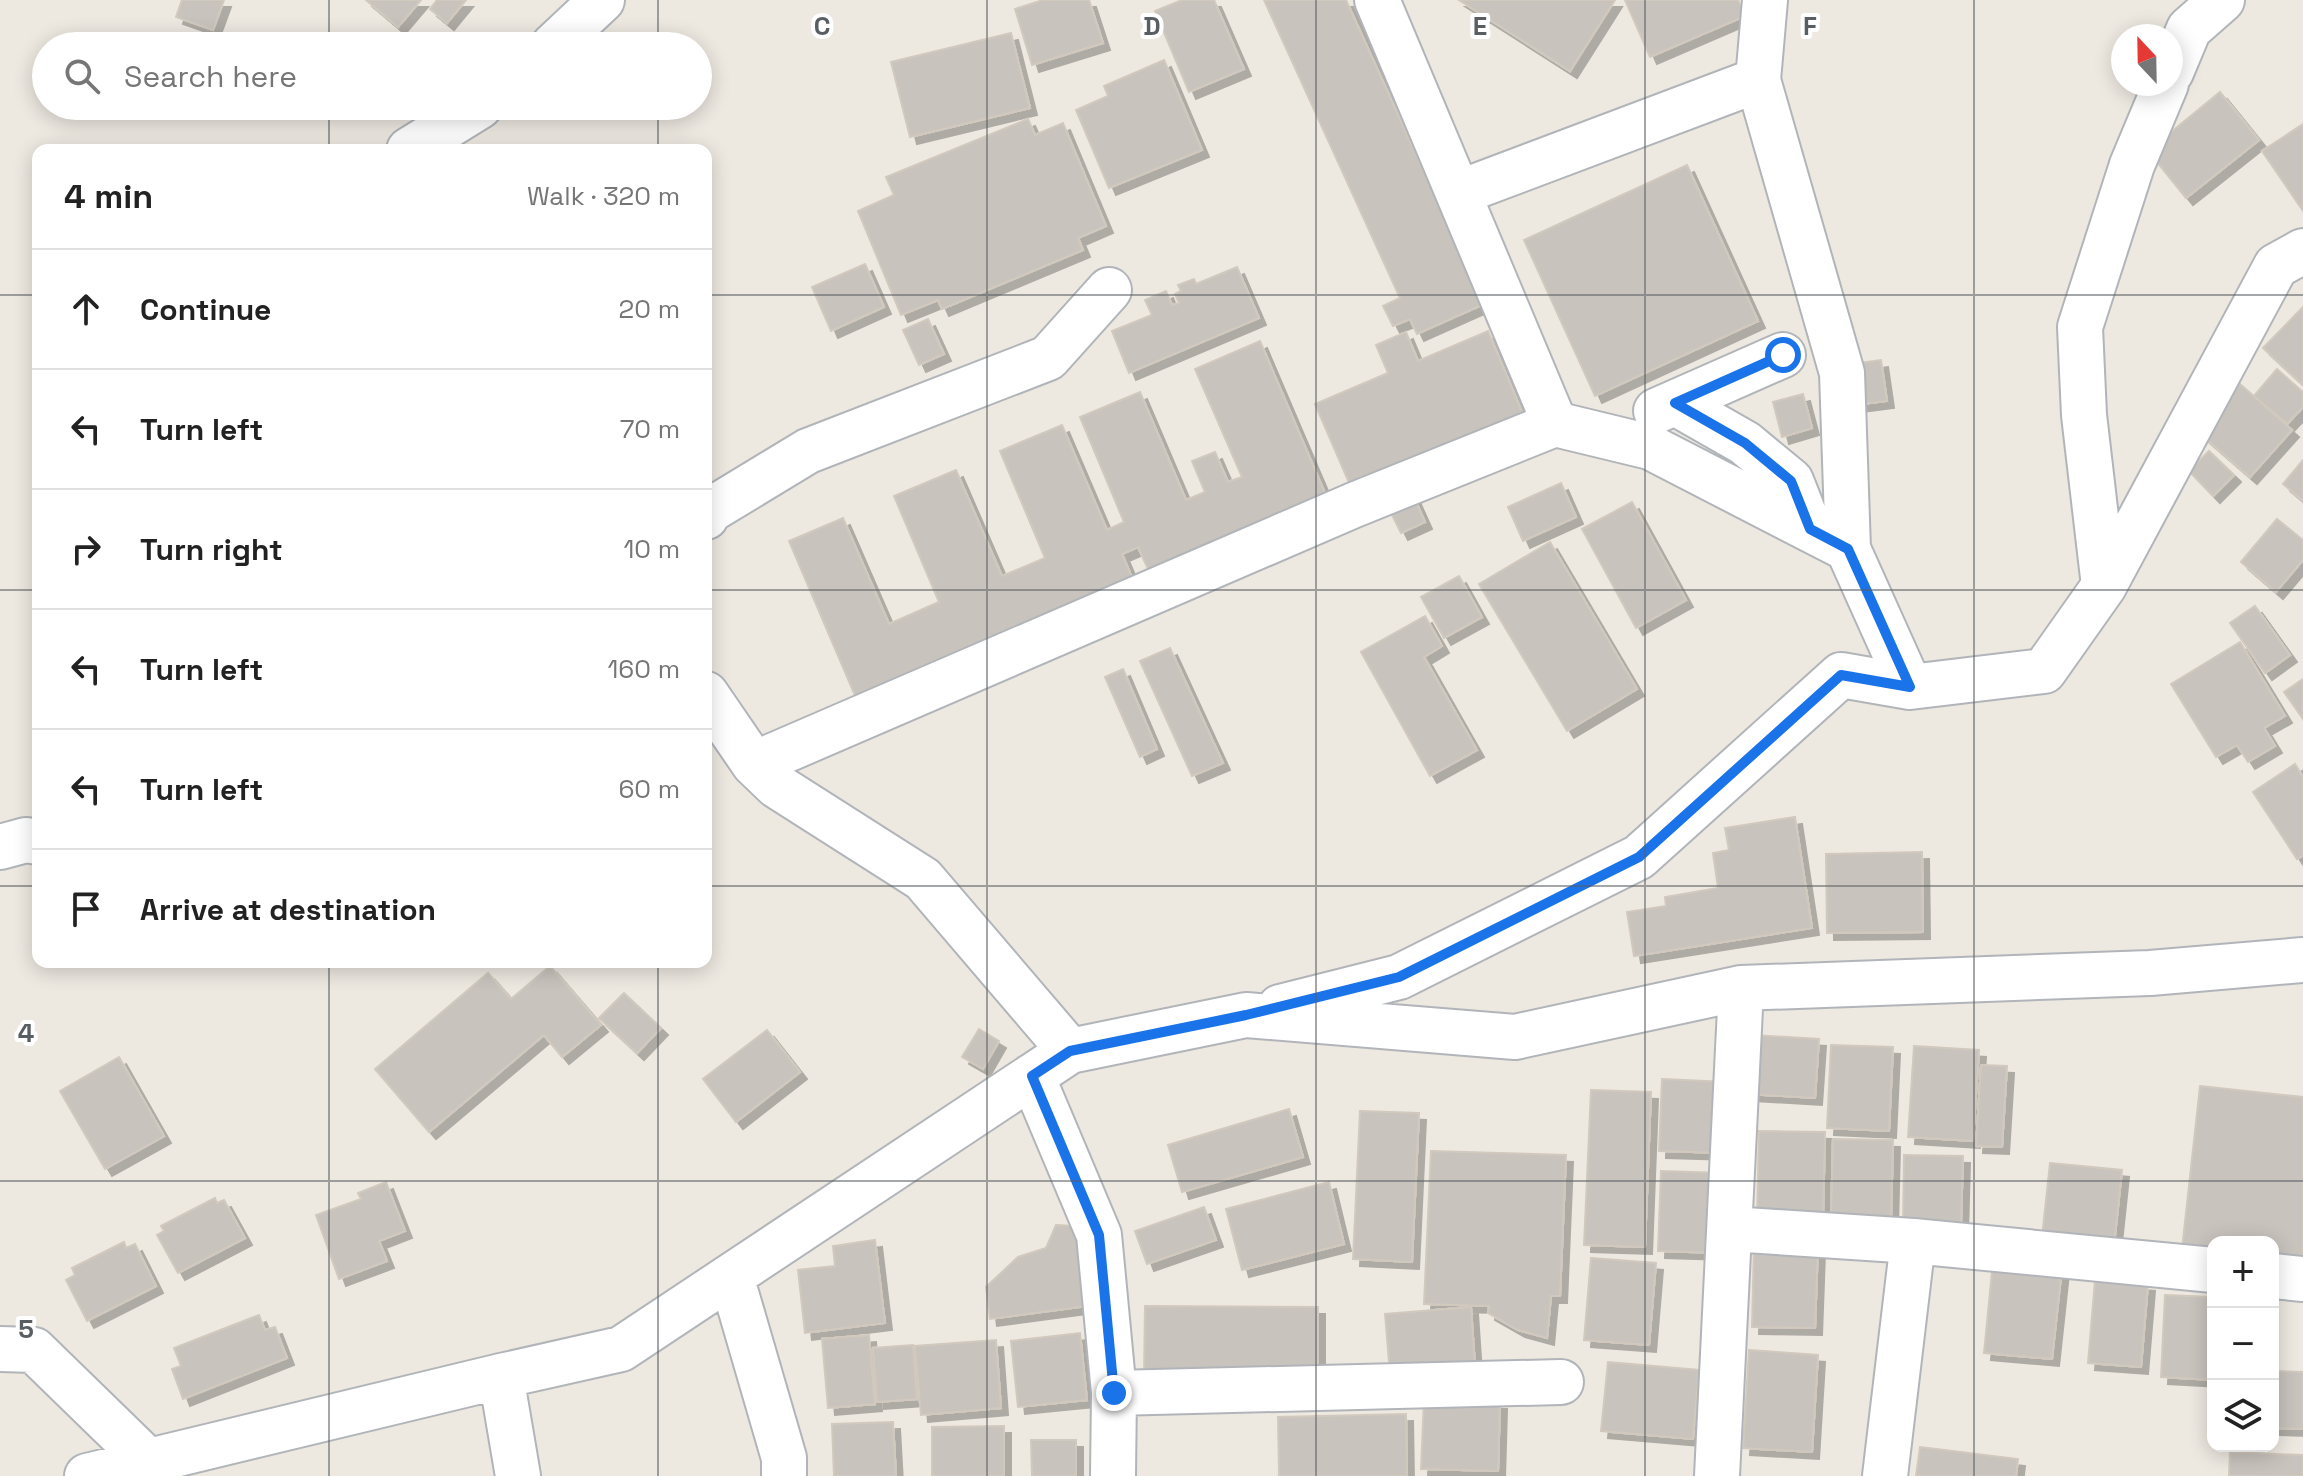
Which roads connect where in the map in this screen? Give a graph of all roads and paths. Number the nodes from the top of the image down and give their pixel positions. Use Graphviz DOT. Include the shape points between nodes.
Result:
graph roads {
  1 [pos="602,0"];
  2 [pos="1377,0"];
  3 [pos="1765,0"];
  4 [pos="2222,0"];
  5 [pos="568,32"];
  6 [pos="2183,43"];
  7 [pos="1758,80"];
  8 [pos="2161,96"];
  9 [pos="457,120"];
  10 [pos="419,144"];
  11 [pos="1458,193"];
  12 [pos="2303,251"];
  13 [pos="1109,290"];
  14 [pos="1783,355"];
  15 [pos="1555,424"];
  16 [pos="712,509"];
  17 [pos="1810,529"];
  18 [pos="1848,549"];
  19 [pos="2104,586"];
  20 [pos="1910,687"];
  21 [pos="712,703"];
  22 [pos="754,764"];
  23 [pos="2303,960"];
  24 [pos="1741,988"];
  25 [pos="1246,1015"];
  26 [pos="1070,1051"];
  27 [pos="1032,1076"];
  28 [pos="1731,1229"];
  29 [pos="1913,1241"];
  30 [pos="2207,1269"];
  31 [pos="731,1276"];
  32 [pos="2279,1277"];
  33 [pos="2303,1279"];
  34 [pos="0,1349"];
  35 [pos="501,1376"];
  36 [pos="1561,1382"];
  37 [pos="1114,1393"];
  38 [pos="147,1460"];
  39 [pos="87,1476"];
  40 [pos="518,1476"];
  41 [pos="784,1476"];
  42 [pos="1113,1476"];
  43 [pos="1717,1476"];
  44 [pos="1885,1476"];
  1 -- 5 [label="street"];
  2 -- 11 [label="street"];
  3 -- 7 [label="street"];
  4 -- 6 [label="street" via="2189,29"];
  7 -- 11 [label="street"];
  7 -- 18 [label="street" via="1842,373"];
  8 -- 19 [label="street" via="2132,165 2080,327 2084,415"];
  9 -- 10 [label="street"];
  11 -- 15 [label="street"];
  12 -- 19 [label="street" via="2276,266"];
  13 -- 16 [label="street" via="1048,358 808,451"];
  14 -- 17 [label="street" via="1659,410 1745,443 1791,481"];
  15 -- 17 [label="street" via="1650,447"];
  15 -- 22 [label="street"];
  17 -- 18 [label="street"];
  18 -- 20 [label="street"];
  19 -- 20 [label="street" via="2044,671"];
  20 -- 25 [label="street" via="1841,675 1639,857 1399,977"];
  21 -- 22 [label="street"];
  22 -- 26 [label="street" via="777,786 923,879"];
  23 -- 24 [label="street" via="2150,973"];
  24 -- 25 [label="street" via="1515,1037"];
  24 -- 28 [label="street"];
  25 -- 26 [label="street"];
  26 -- 27 [label="street"];
  27 -- 31 [label="street"];
  27 -- 37 [label="street" via="1099,1235"];
  28 -- 29 [label="street"];
  28 -- 43 [label="street"];
  29 -- 30 [label="street"];
  29 -- 44 [label="street"];
  31 -- 35 [label="street" via="621,1349"];
  31 -- 41 [label="street" via="784,1458"];
  32 -- 33 [label="street"];
  34 -- 38 [label="street" via="34,1350"];
  35 -- 38 [label="street"];
  35 -- 40 [label="street"];
  36 -- 37 [label="street"];
  37 -- 42 [label="street"];
  38 -- 39 [label="street"];
}
